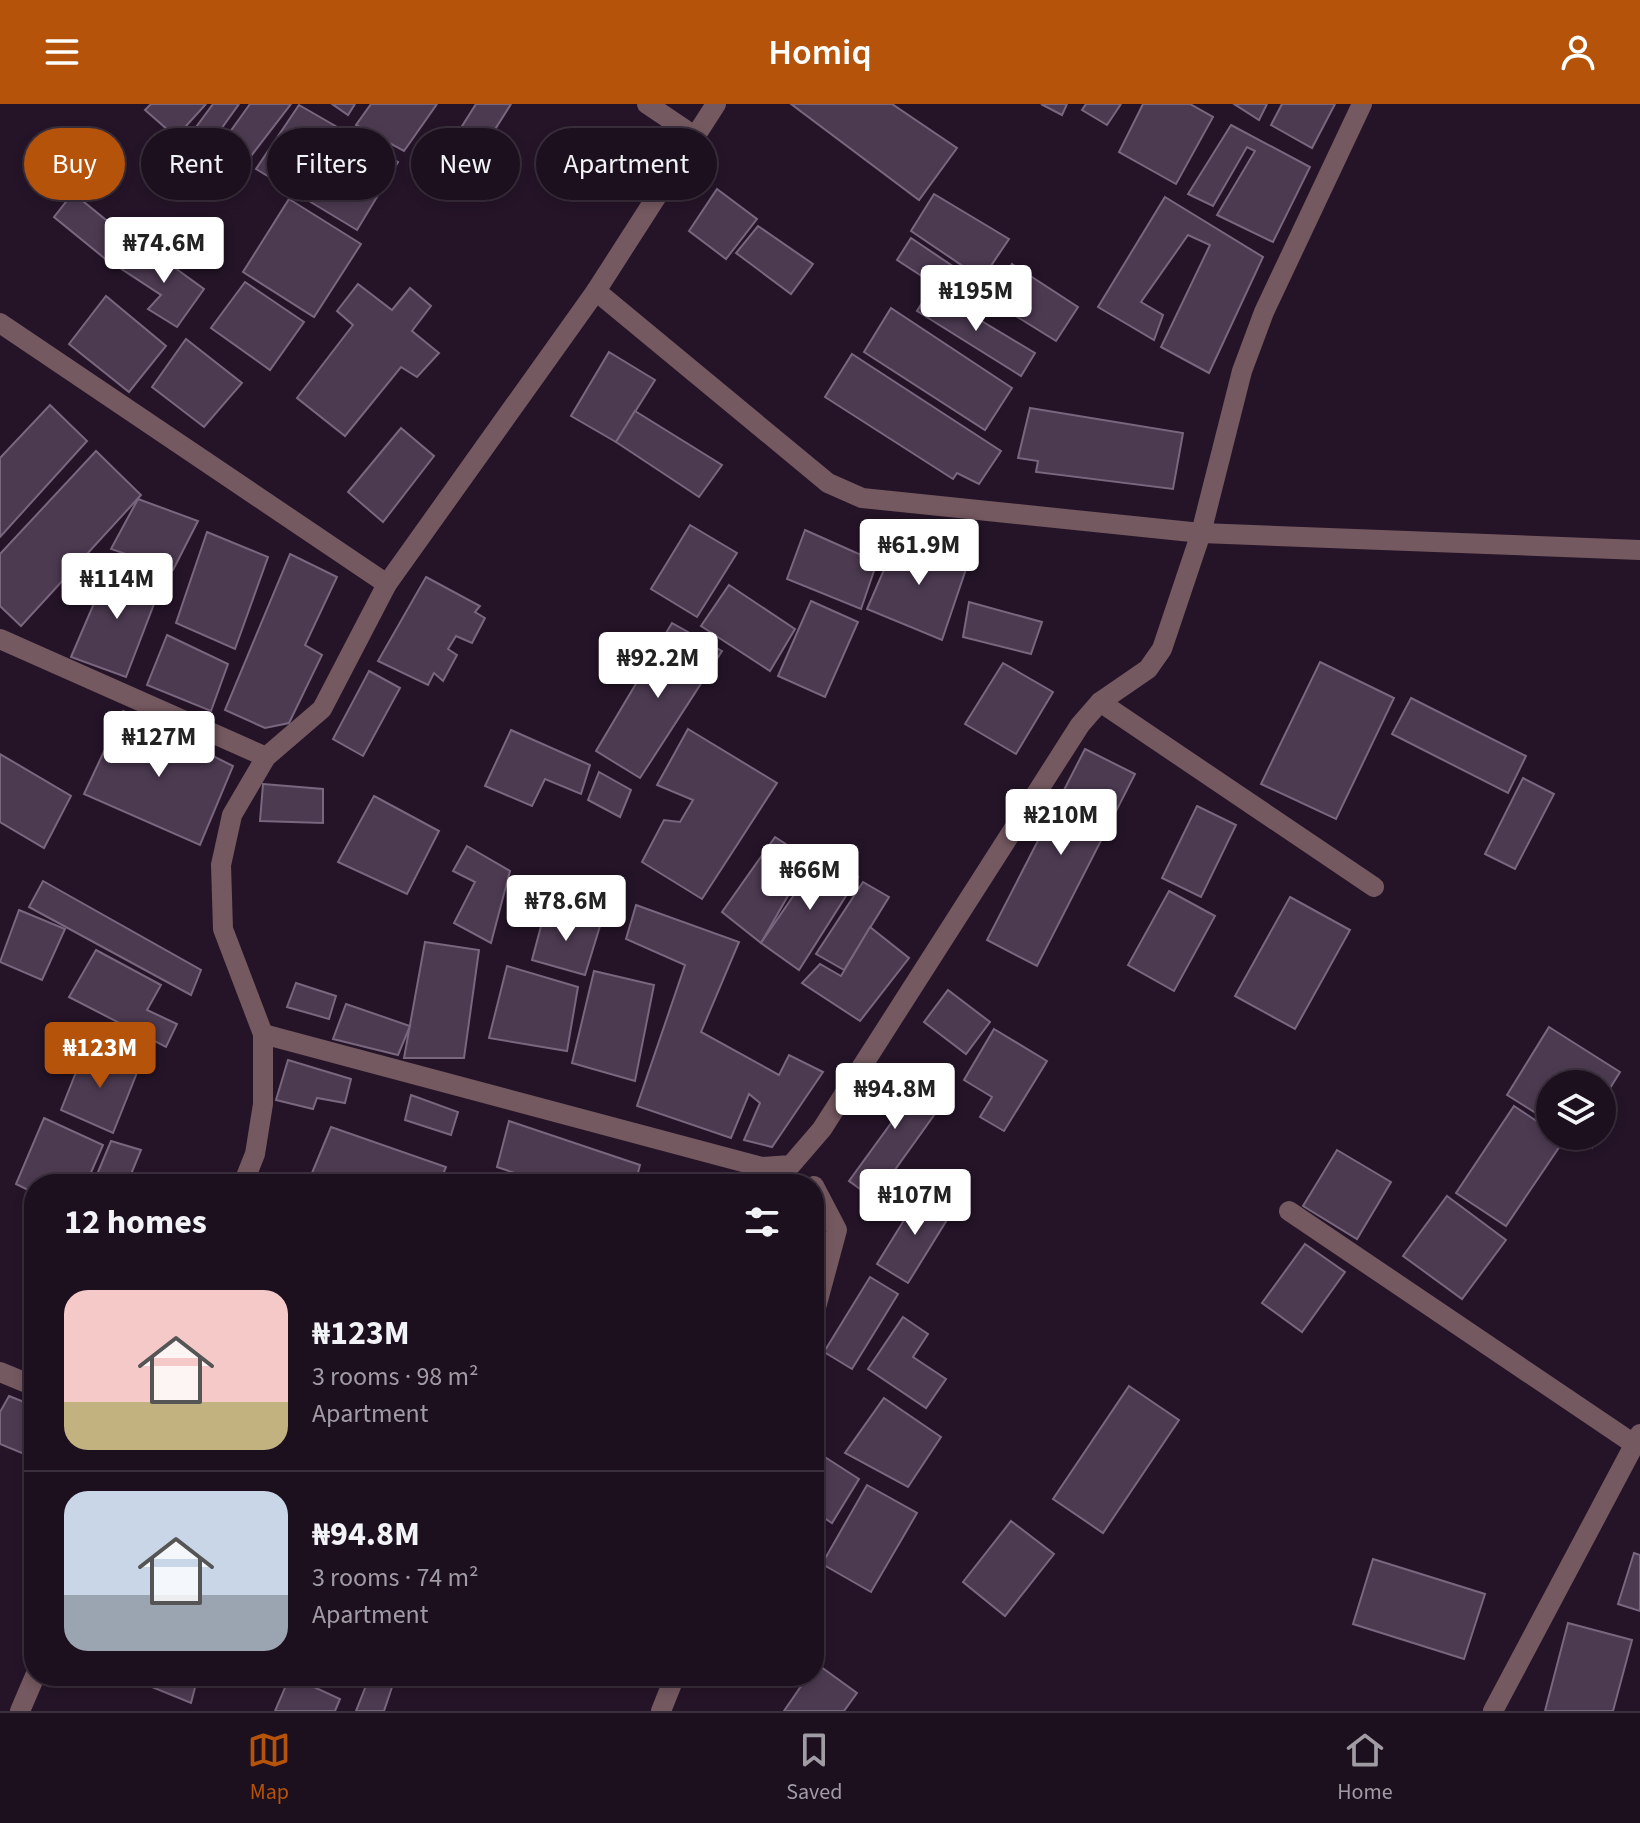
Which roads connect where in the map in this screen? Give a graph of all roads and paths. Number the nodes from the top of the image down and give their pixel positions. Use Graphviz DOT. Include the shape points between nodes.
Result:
graph roads {
  1 [pos="647,104"];
  2 [pos="716,104"];
  3 [pos="1362,104"];
  4 [pos="683,128"];
  5 [pos="701,128"];
  6 [pos="655,200"];
  7 [pos="596,291"];
  8 [pos="0,323"];
  9 [pos="1201,533"];
  10 [pos="1640,550"];
  11 [pos="387,584"];
  12 [pos="0,639"];
  13 [pos="1100,702"];
  14 [pos="266,757"];
  15 [pos="1374,887"];
  16 [pos="263,1034"];
  17 [pos="791,1165"];
  18 [pos="247,1174"];
  19 [pos="801,1174"];
  20 [pos="824,1206"];
  21 [pos="1289,1211"];
  22 [pos="824,1278"];
  23 [pos="0,1372"];
  24 [pos="24,1382"];
  25 [pos="1637,1439"];
  26 [pos="31,1686"];
  27 [pos="671,1686"];
  28 [pos="20,1711"];
  29 [pos="661,1711"];
  30 [pos="1493,1711"];
  1 -- 4 [label="street"];
  2 -- 5 [label="street"];
  3 -- 9 [label="street" via="1264,312 1242,371"];
  6 -- 7 [label="street"];
  7 -- 9 [label="street" via="828,483 862,498"];
  7 -- 11 [label="street"];
  8 -- 11 [label="street"];
  9 -- 10 [label="street"];
  9 -- 13 [label="street" via="1162,649 1148,669"];
  11 -- 14 [label="street" via="322,709"];
  12 -- 14 [label="street"];
  13 -- 15 [label="street"];
  13 -- 17 [label="street" via="1080,725 822,1129"];
  14 -- 16 [label="street" via="232,815 221,865 223,929"];
  16 -- 17 [label="street" via="762,1167"];
  16 -- 18 [label="street" via="263,1104"];
  17 -- 19 [label="street"];
  20 -- 22 [label="street" via="837,1230"];
  21 -- 25 [label="street"];
  23 -- 24 [label="street"];
  25 -- 30 [label="street"];
  26 -- 28 [label="street"];
  27 -- 29 [label="street"];
}
